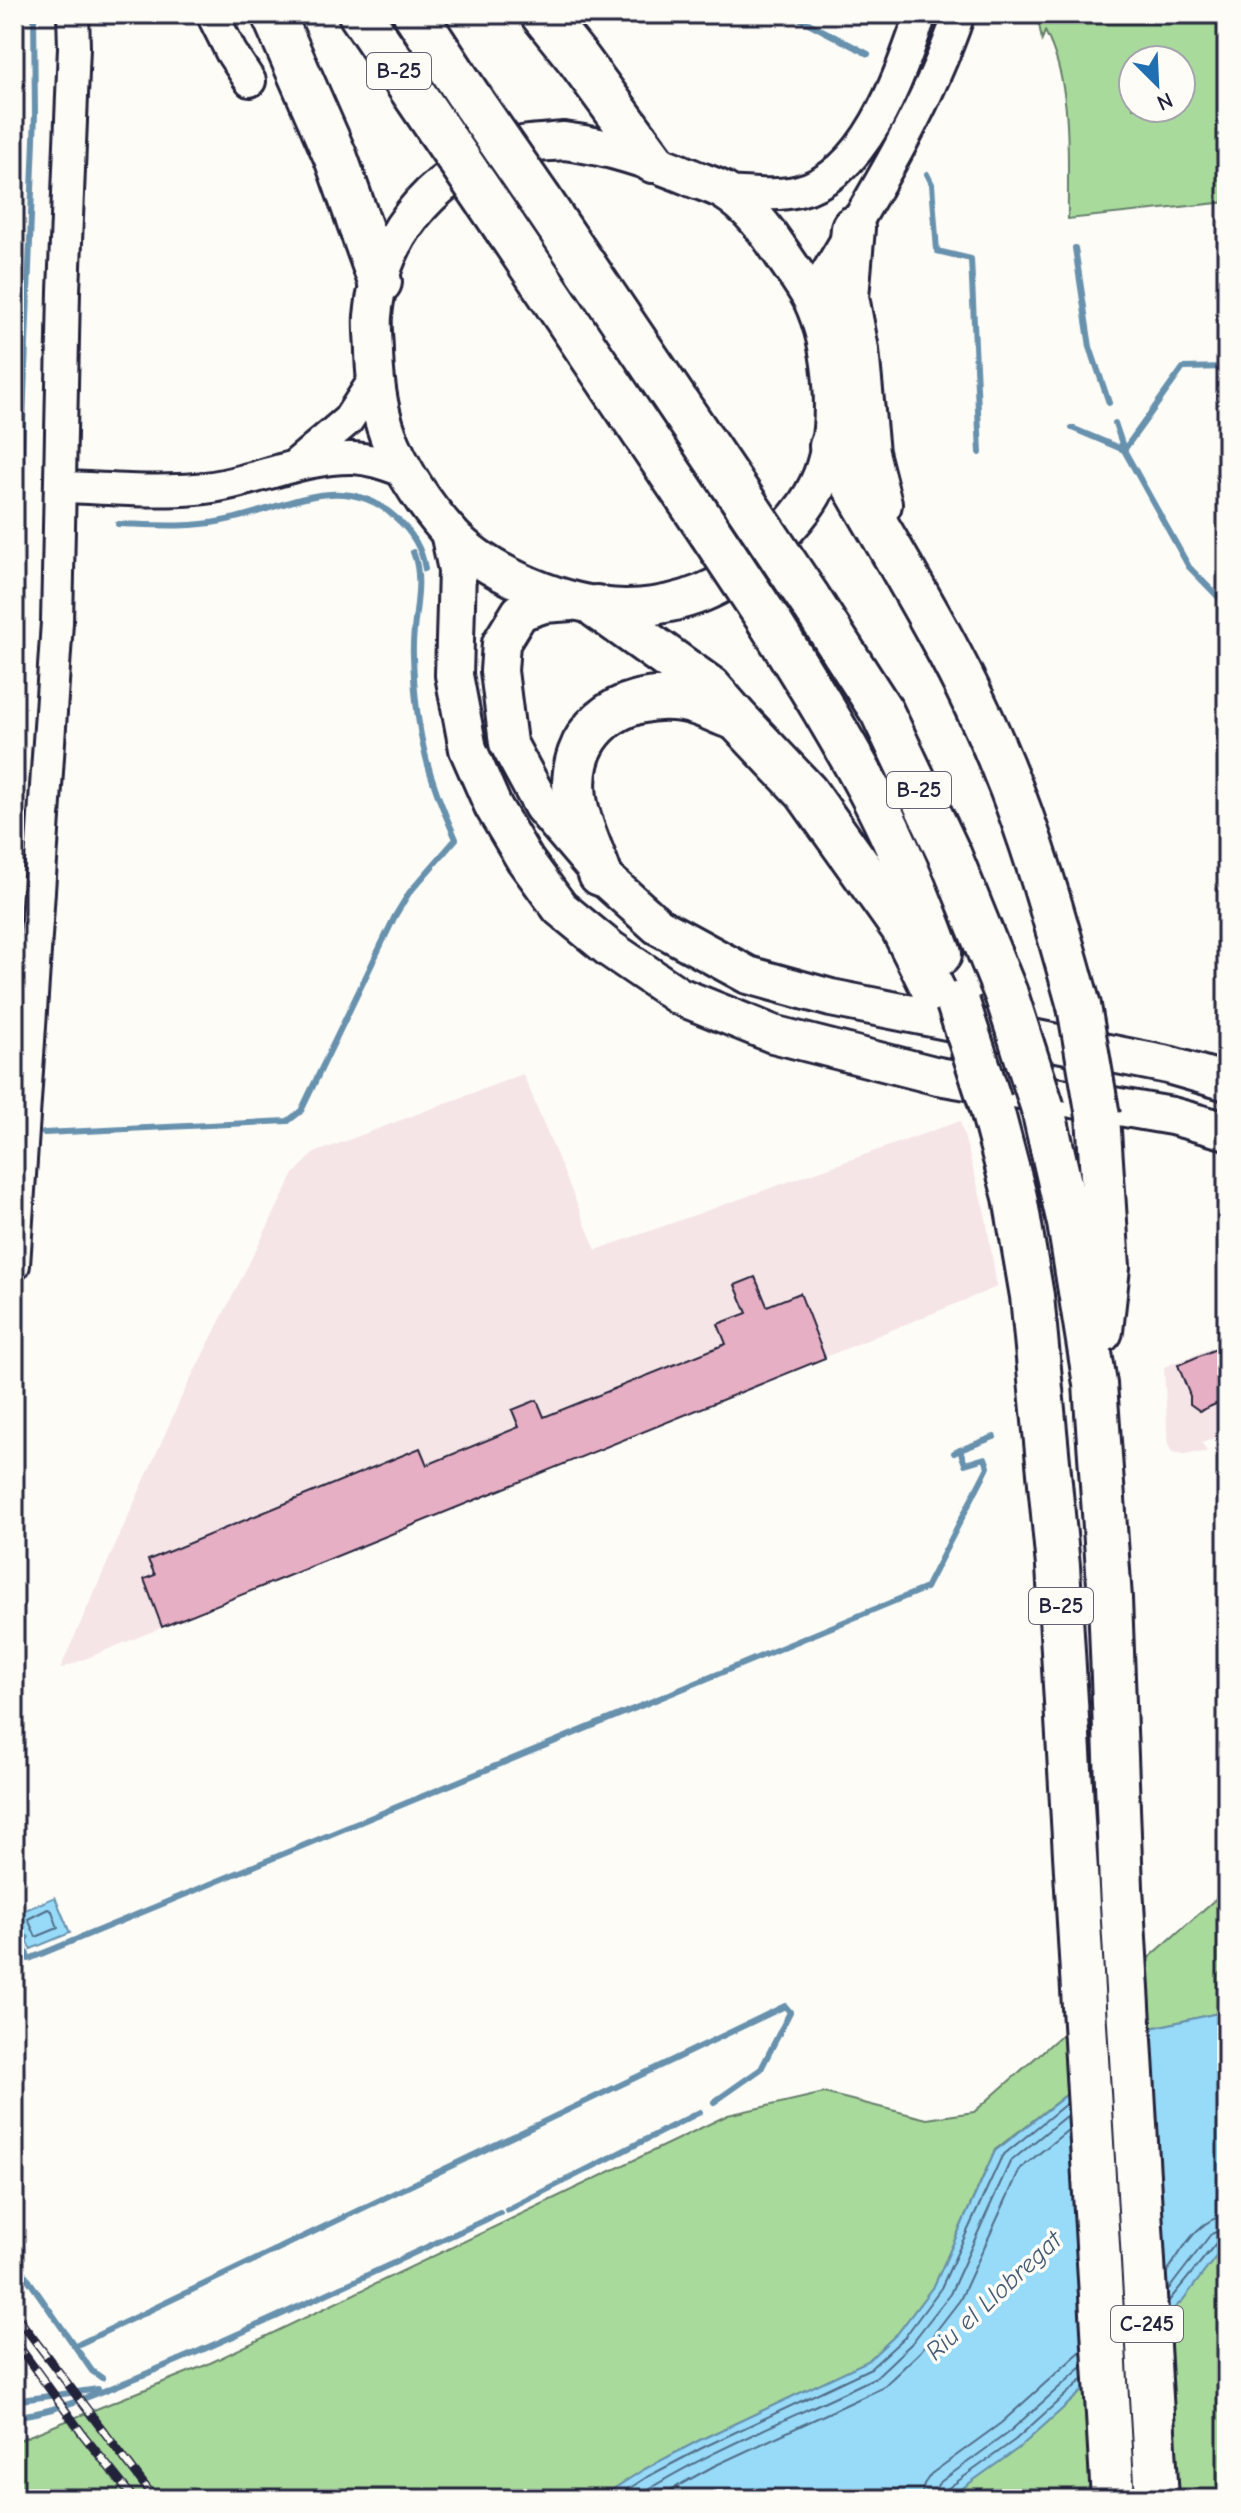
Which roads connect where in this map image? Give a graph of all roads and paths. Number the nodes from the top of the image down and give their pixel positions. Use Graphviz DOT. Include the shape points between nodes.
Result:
graph roads {
  1 [pos="73,14"];
  2 [pos="212,14"];
  3 [pos="273,14"];
  4 [pos="360,14"];
  5 [pos="415,14"];
  6 [pos="542,14"];
  7 [pos="921,14"];
  8 [pos="959,14"];
  9 [pos="250,81"];
  10 [pos="653,161"];
  11 [pos="725,192"];
  12 [pos="853,228"];
  13 [pos="380,282"];
  14 [pos="811,299"];
  15 [pos="374,380"];
  16 [pos="831,446"];
  17 [pos="295,465"];
  18 [pos="406,472"];
  19 [pos="60,487"];
  20 [pos="449,532"];
  21 [pos="892,552"];
  22 [pos="585,604"];
  23 [pos="737,719"];
  24 [pos="600,874"];
  25 [pos="948,1001"];
  26 [pos="1227,1082"];
  27 [pos="1227,1131"];
  28 [pos="14,1265"];
  29 [pos="1095,1384"];
  30 [pos="1121,1887"];
  31 [pos="1080,1917"];
  32 [pos="1113,2499"];
  33 [pos="1157,2499"];
  1 -- 19 [label="street"];
  2 -- 9 [label="street"];
  3 -- 13 [label="highway" via="336,158"];
  4 -- 25 [label="highway, B-25, bridge" via="815,694 875,802 920,900"];
  5 -- 29 [label="highway, B-25, bridge" via="882,712 950,856 1006,994 1043,1109 1069,1223"];
  6 -- 10 [label="highway"];
  7 -- 11 [label="street" via="903,65 853,157 834,174 798,191"];
  8 -- 12 [label="street" via="945,55"];
  10 -- 11 [label="main road"];
  10 -- 13 [label="main road" via="564,141 502,150 454,173 431,193 401,230"];
  11 -- 14 [label="main road" via="763,225"];
  12 -- 14 [label="street"];
  12 -- 21 [label="highway" via="847,297 867,453"];
  13 -- 15 [label="main road" via="373,316"];
  14 -- 16 [label="main road" via="833,385"];
  15 -- 17 [label="street" via="348,420"];
  15 -- 18 [label="main road" via="385,426"];
  16 -- 21 [label="highway"];
  16 -- 22 [label="main road" via="801,514 728,582 676,602 635,608"];
  17 -- 18 [label="street" via="352,458"];
  17 -- 19 [label="street" via="198,489"];
  18 -- 20 [label="main road"];
  19 -- 28 [label="street" via="57,622"];
  20 -- 22 [label="main road" via="477,557 543,591"];
  20 -- 27 [label="main road" via="457,570 454,675 468,749 525,860 560,908 610,949 679,996 773,1034 938,1076 1172,1116"];
  21 -- 29 [label="highway, bridge" via="963,677 1002,763 1037,858 1079,1006 1098,1116 1108,1267"];
  22 -- 23 [label="highway" via="710,688"];
  22 -- 24 [label="main road" via="544,604 520,612 501,643 499,671 508,743 542,806"];
  23 -- 24 [label="highway" via="685,700 658,698 616,711 586,736 579,750 575,799"];
  23 -- 25 [label="highway" via="815,804"];
  24 -- 26 [label="main road" via="658,926 748,975 831,998 1168,1065"];
  25 -- 31 [label="highway, B-25, bridge" via="1015,1197 1032,1296 1058,1566"];
  29 -- 30 [label="highway, B-25"];
  30 -- 33 [label="highway, C-245"];
  31 -- 32 [label="highway, C-245"];
}
